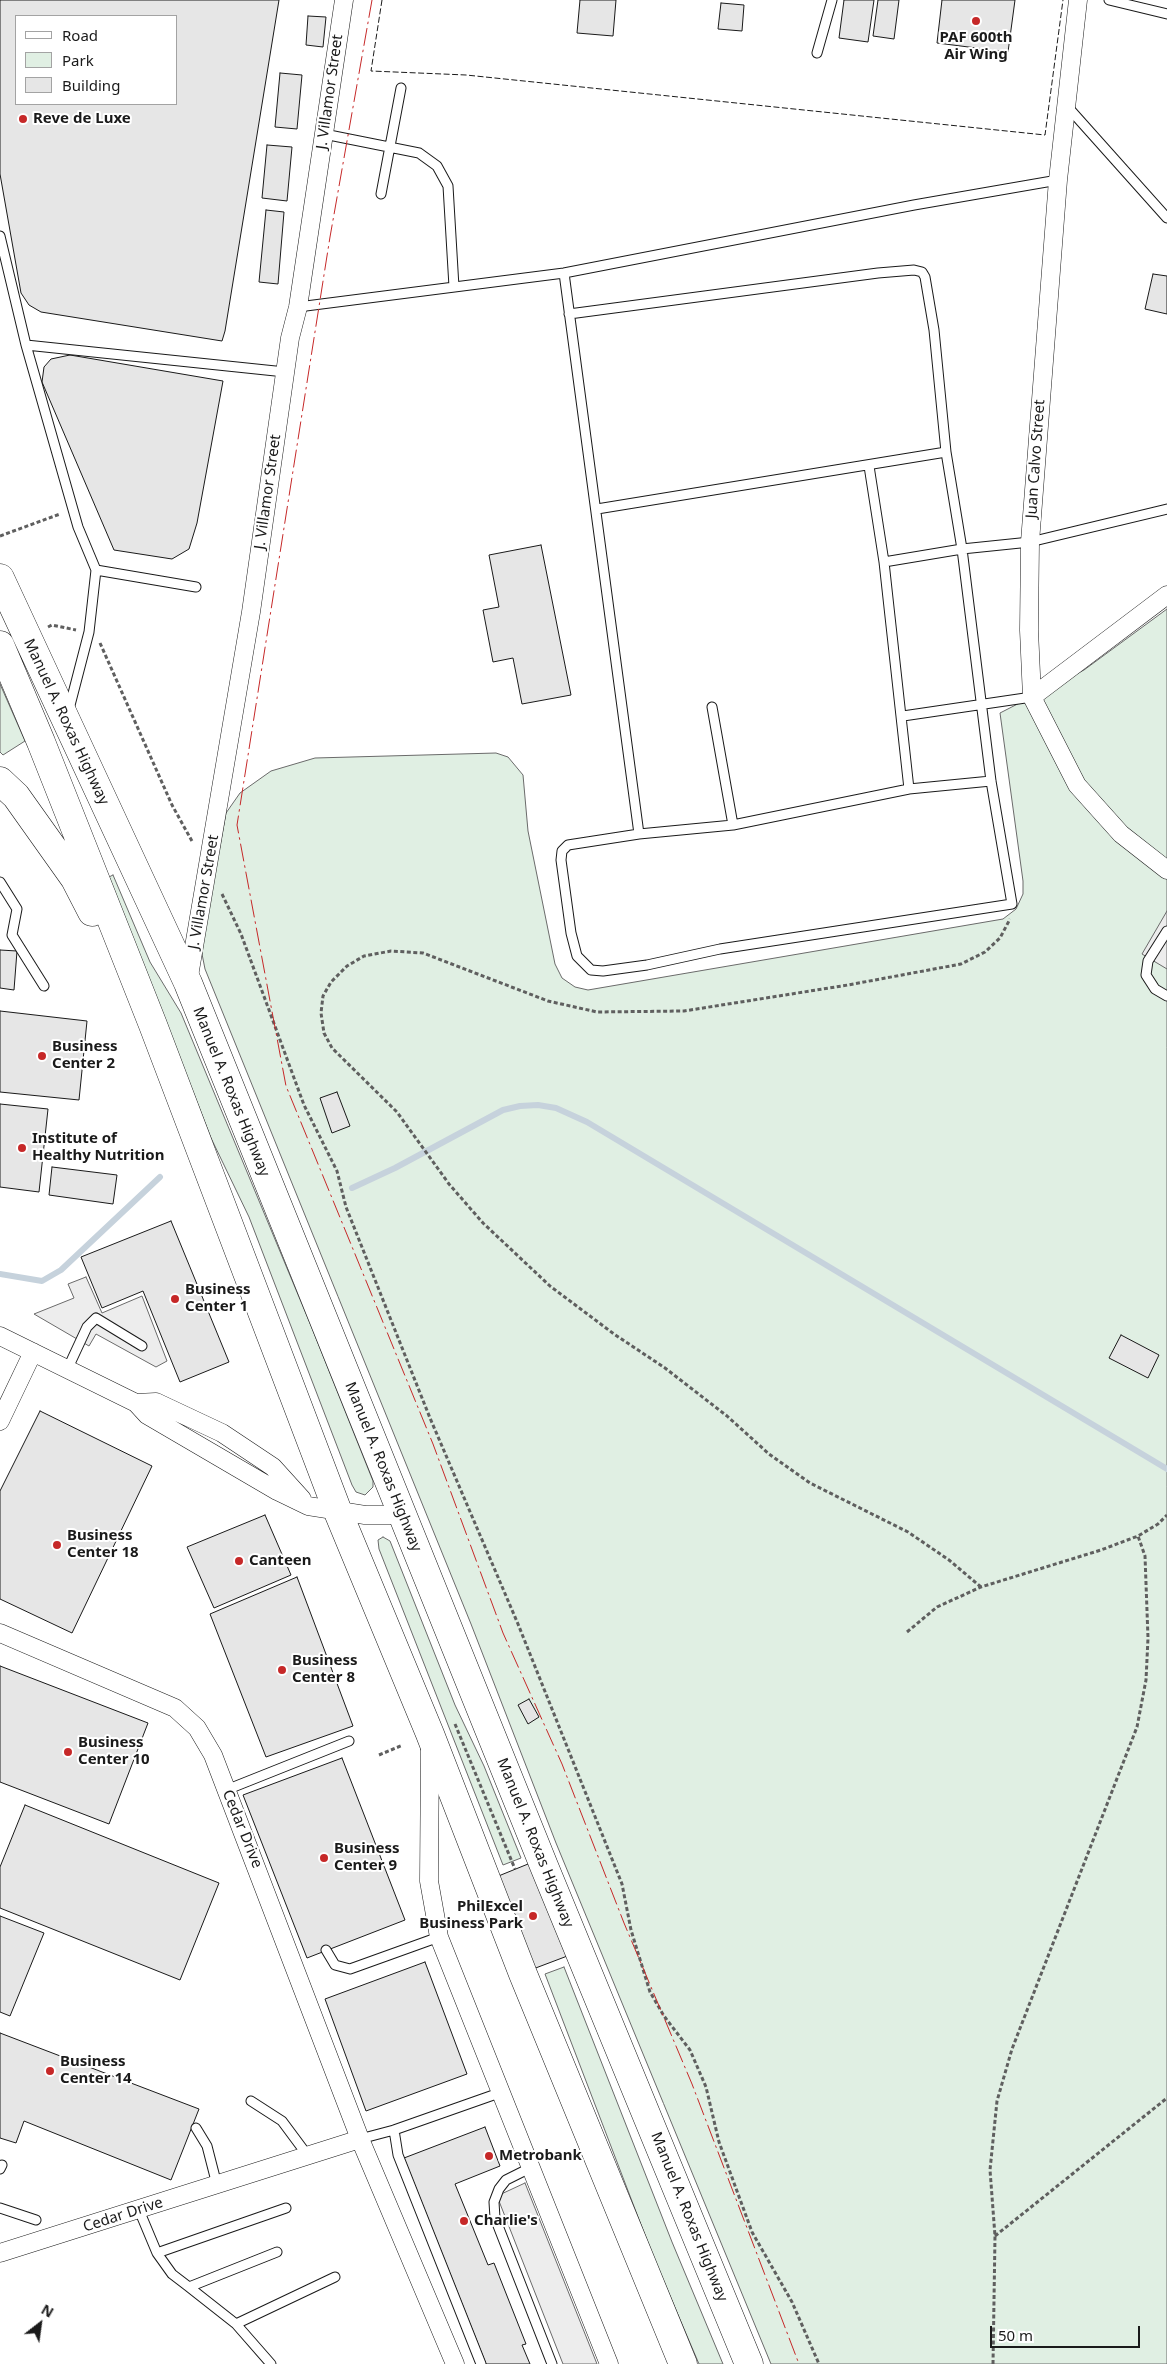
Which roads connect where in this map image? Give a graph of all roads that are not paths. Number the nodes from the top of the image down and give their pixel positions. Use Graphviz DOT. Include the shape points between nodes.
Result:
graph roads {
  1 [pos="344,0"];
  2 [pos="832,0"];
  3 [pos="1078,0"];
  4 [pos="1109,0"];
  5 [pos="1167,14"];
  6 [pos="817,53"];
  7 [pos="401,88"];
  8 [pos="1066,105"];
  9 [pos="324,134"];
  10 [pos="391,148"];
  11 [pos="1058,180"];
  12 [pos="381,194"];
  13 [pos="1167,218"];
  14 [pos="0,236"];
  15 [pos="2,259"];
  16 [pos="564,273"];
  17 [pos="454,287"];
  18 [pos="298,308"];
  19 [pos="569,314"];
  20 [pos="26,345"];
  21 [pos="285,372"];
  22 [pos="946,452"];
  23 [pos="869,466"];
  24 [pos="597,509"];
  25 [pos="1167,509"];
  26 [pos="1030,542"];
  27 [pos="962,549"];
  28 [pos="884,562"];
  29 [pos="96,570"];
  30 [pos="0,578"];
  31 [pos="196,587"];
  32 [pos="1167,595"];
  33 [pos="0,645"];
  34 [pos="1032,697"];
  35 [pos="982,704"];
  36 [pos="712,707"];
  37 [pos="902,716"];
  38 [pos="66,722"];
  39 [pos="0,780"];
  40 [pos="991,781"];
  41 [pos="910,789"];
  42 [pos="733,825"];
  43 [pos="638,834"];
  44 [pos="1167,870"];
  45 [pos="0,882"];
  46 [pos="1167,931"];
  47 [pos="188,983"];
  48 [pos="44,986"];
  49 [pos="1167,996"];
  50 [pos="152,1025"];
  51 [pos="0,1336"];
  52 [pos="142,1346"];
  53 [pos="33,1352"];
  54 [pos="67,1370"];
  55 [pos="0,1421"];
  56 [pos="338,1512"];
  57 [pos="402,1515"];
  58 [pos="0,1633"];
  59 [pos="430,1734"];
  60 [pos="349,1741"];
  61 [pos="226,1790"];
  62 [pos="439,1937"];
  63 [pos="326,1950"];
  64 [pos="502,2092"];
  65 [pos="251,2101"];
  66 [pos="196,2128"];
  67 [pos="394,2130"];
  68 [pos="360,2139"];
  69 [pos="308,2156"];
  70 [pos="530,2168"];
  71 [pos="217,2185"];
  72 [pos="0,2208"];
  73 [pos="286,2208"];
  74 [pos="139,2210"];
  75 [pos="36,2220"];
  76 [pos="277,2252"];
  77 [pos="0,2253"];
  78 [pos="157,2253"];
  79 [pos="335,2277"];
  80 [pos="189,2287"];
  81 [pos="236,2324"];
  82 [pos="271,2364"];
  83 [pos="455,2364"];
  84 [pos="481,2364"];
  85 [pos="552,2364"];
  86 [pos="609,2364"];
  87 [pos="683,2364"];
  88 [pos="749,2364"];
  1 -- 9 [label="street, J. Villamor Street"];
  2 -- 6 [label="lane"];
  3 -- 8 [label="street, Juan Calvo Street"];
  4 -- 5 [label="lane"];
  7 -- 10 [label="lane"];
  8 -- 11 [label="street, Juan Calvo Street"];
  8 -- 13 [label="lane"];
  9 -- 10 [label="lane"];
  9 -- 18 [label="street, J. Villamor Street"];
  10 -- 12 [label="lane"];
  10 -- 17 [label="lane" via="419,153 438,166 448,186"];
  11 -- 16 [label="lane"];
  11 -- 26 [label="street, Juan Calvo Street"];
  14 -- 15 [label="lane"];
  15 -- 20 [label="lane"];
  16 -- 17 [label="lane"];
  16 -- 19 [label="lane"];
  17 -- 18 [label="lane"];
  18 -- 21 [label="street, J. Villamor Street"];
  19 -- 22 [label="lane" via="878,273 922,272 934,330"];
  19 -- 24 [label="lane"];
  20 -- 21 [label="lane"];
  20 -- 29 [label="lane" via="78,527"];
  21 -- 47 [label="street, J. Villamor Street" via="251,612"];
  22 -- 23 [label="lane"];
  22 -- 27 [label="lane"];
  23 -- 24 [label="lane"];
  23 -- 28 [label="lane"];
  24 -- 43 [label="lane"];
  25 -- 26 [label="lane"];
  26 -- 27 [label="lane"];
  26 -- 34 [label="street, Juan Calvo Street"];
  27 -- 28 [label="lane"];
  27 -- 35 [label="lane"];
  28 -- 37 [label="lane"];
  29 -- 31 [label="lane"];
  29 -- 38 [label="lane" via="89,632"];
  30 -- 38 [label="main road, Manuel A. Roxas Highway"];
  32 -- 34 [label="street"];
  33 -- 50 [label="main road, Manuel A. Roxas Highway"];
  34 -- 35 [label="lane"];
  34 -- 44 [label="street, Juan Calvo Street" via="1077,785 1121,834"];
  35 -- 37 [label="lane"];
  35 -- 40 [label="lane"];
  36 -- 42 [label="lane"];
  37 -- 41 [label="lane"];
  38 -- 47 [label="main road, Manuel A. Roxas Highway"];
  39 -- 50 [label="main road" via="16,796 75,879"];
  40 -- 41 [label="lane"];
  40 -- 43 [label="lane" via="1012,904 720,949 647,965 591,970 577,956 571,933 562,851 568,845"];
  41 -- 42 [label="lane"];
  42 -- 43 [label="lane"];
  45 -- 48 [label="lane" via="17,909 12,936"];
  46 -- 49 [label="lane" via="1148,961 1146,975 1155,989"];
  47 -- 57 [label="main road, Manuel A. Roxas Highway"];
  50 -- 56 [label="main road, Manuel A. Roxas Highway"];
  51 -- 53 [label="street"];
  52 -- 54 [label="lane" via="96,1318 86,1327"];
  53 -- 54 [label="street"];
  53 -- 55 [label="street"];
  54 -- 56 [label="street" via="136,1404 156,1402 222,1433 273,1467 308,1506"];
  56 -- 57 [label="street"];
  56 -- 59 [label="main road, Manuel A. Roxas Highway"];
  57 -- 88 [label="main road, Manuel A. Roxas Highway"];
  58 -- 61 [label="street, Cedar Drive" via="175,1708 197,1728 213,1755"];
  59 -- 62 [label="street" via="429,1881"];
  59 -- 87 [label="main road, Manuel A. Roxas Highway" via="523,1974"];
  60 -- 61 [label="lane"];
  61 -- 68 [label="street, Cedar Drive"];
  62 -- 63 [label="lane" via="350,1969 335,1965"];
  62 -- 64 [label="street"];
  64 -- 67 [label="lane"];
  64 -- 70 [label="street"];
  65 -- 69 [label="lane" via="282,2121"];
  66 -- 71 [label="lane" via="207,2146"];
  67 -- 68 [label="lane"];
  67 -- 84 [label="lane" via="398,2155"];
  68 -- 69 [label="street, Cedar Drive"];
  68 -- 83 [label="street, Cedar Drive"];
  69 -- 71 [label="street, Cedar Drive"];
  70 -- 85 [label="lane" via="506,2180 499,2189 494,2202 495,2218"];
  70 -- 86 [label="street"];
  71 -- 74 [label="street, Cedar Drive"];
  72 -- 75 [label="lane"];
  73 -- 78 [label="lane"];
  74 -- 77 [label="street, Cedar Drive"];
  74 -- 78 [label="lane"];
  76 -- 80 [label="lane"];
  78 -- 80 [label="lane" via="172,2274"];
  79 -- 81 [label="lane"];
  80 -- 81 [label="lane"];
  81 -- 82 [label="lane"];
}
